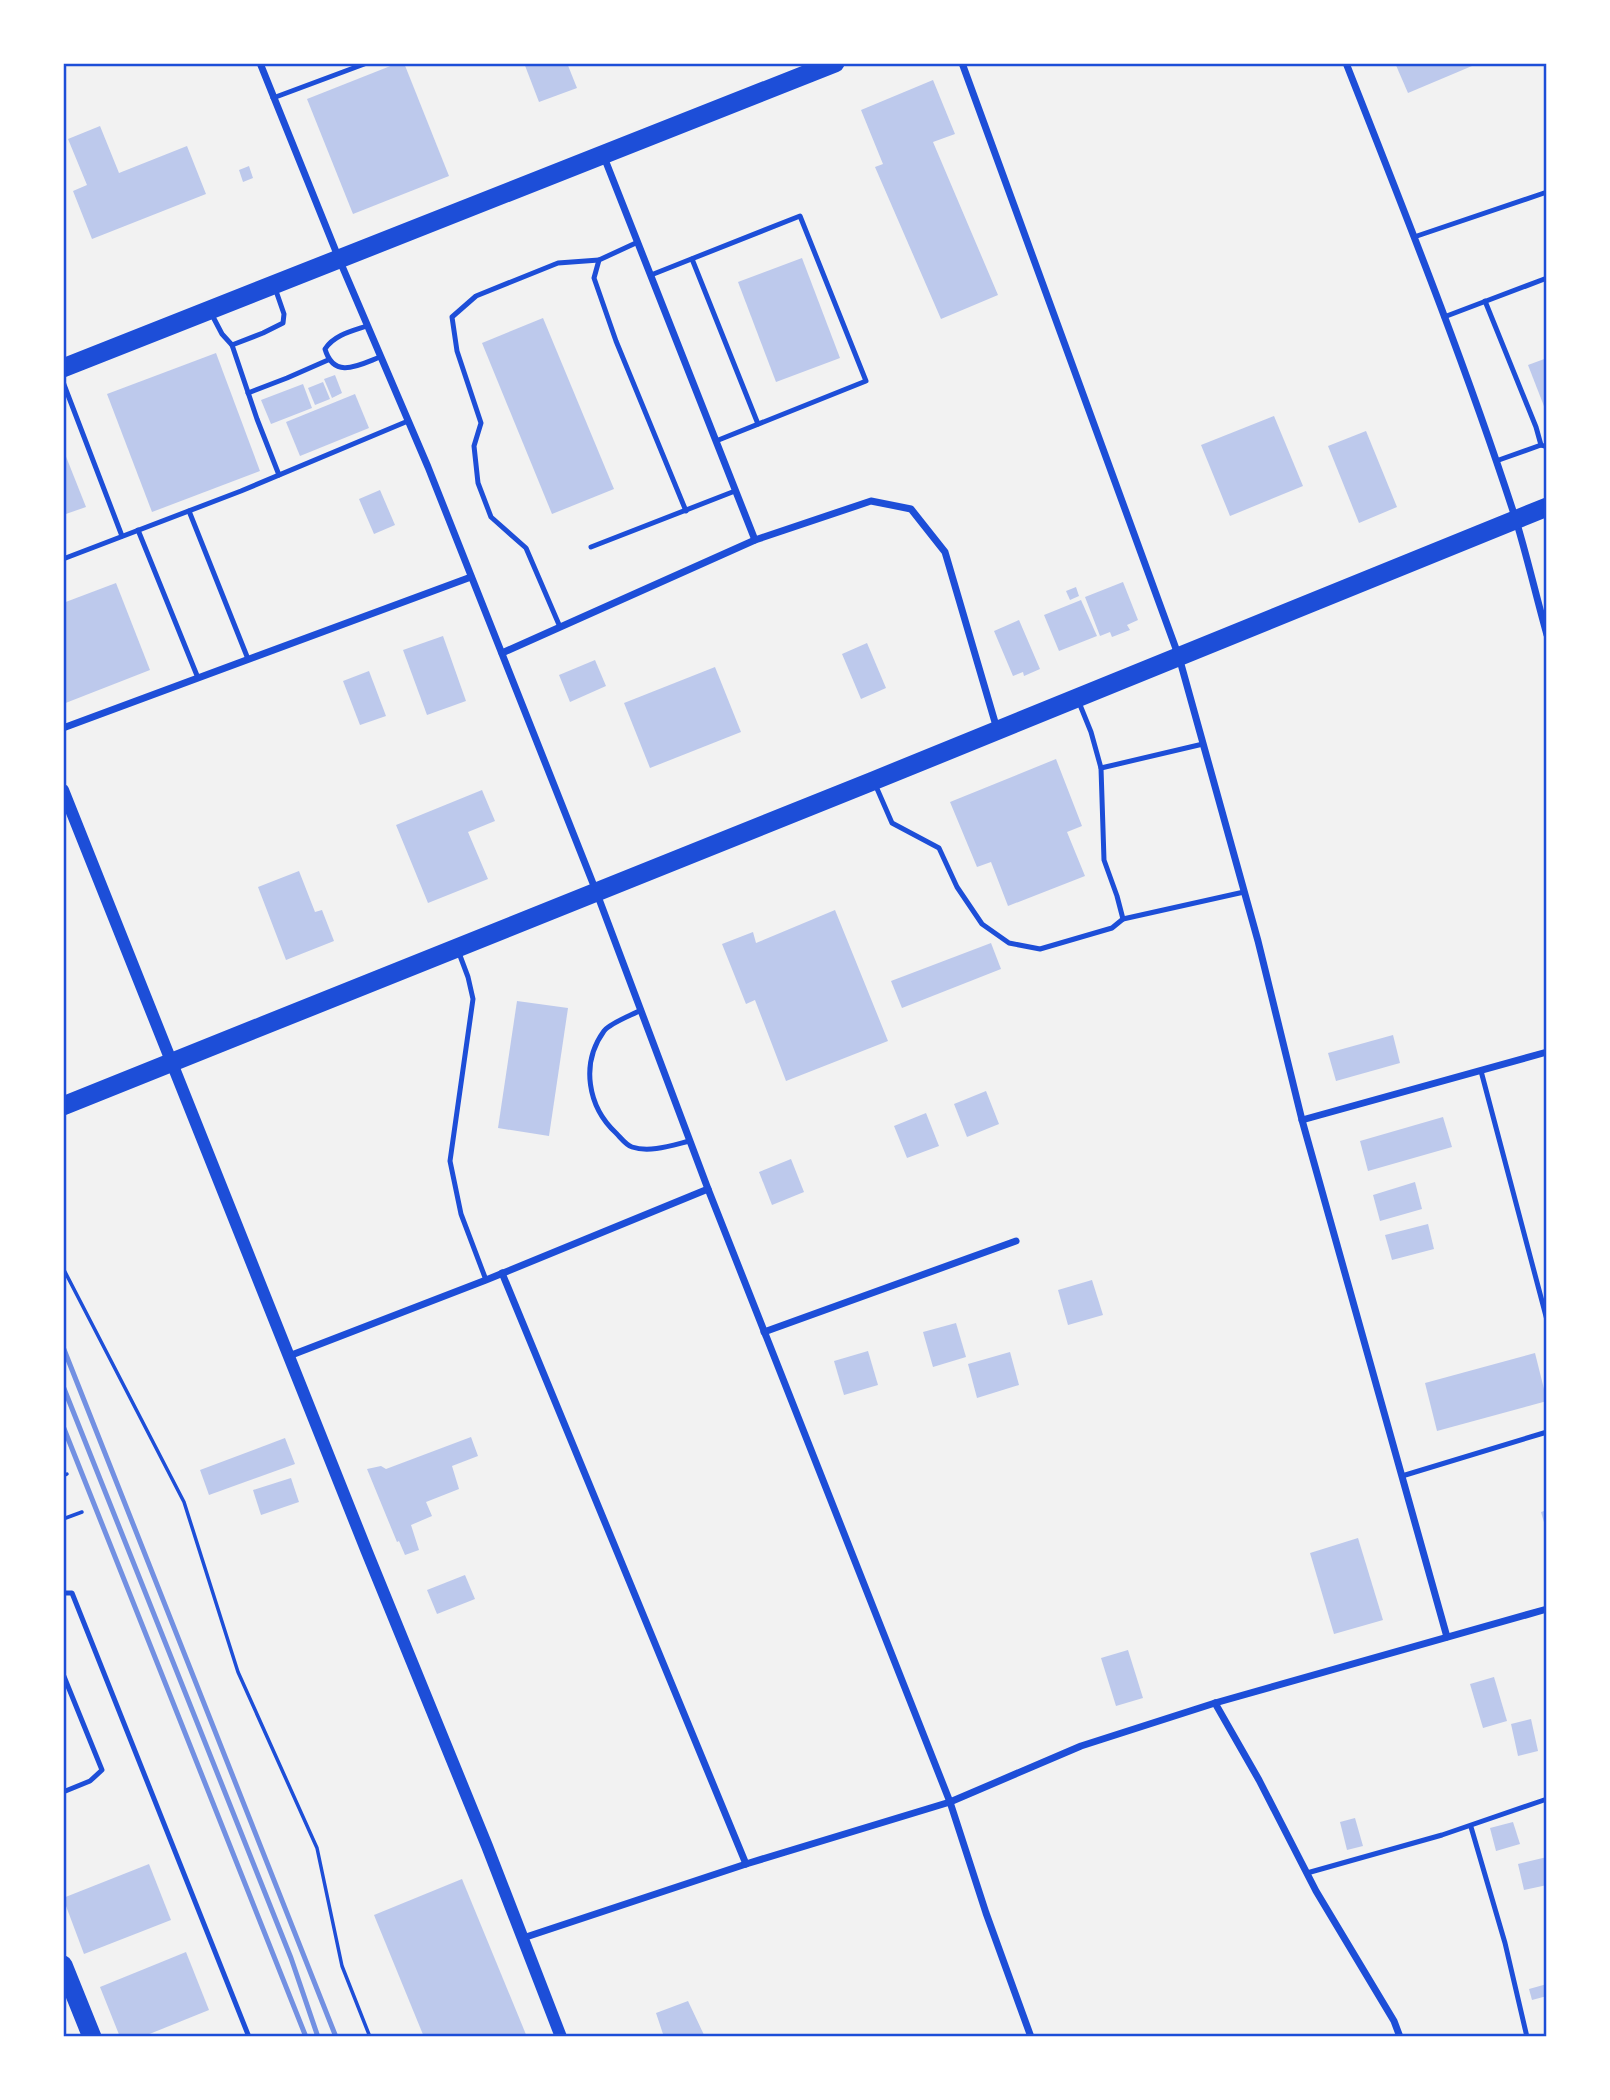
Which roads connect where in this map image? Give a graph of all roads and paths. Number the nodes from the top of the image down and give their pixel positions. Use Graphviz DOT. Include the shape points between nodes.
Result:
graph roads {
  1 [pos="260,63"];
  2 [pos="367,63"];
  3 [pos="835,63"];
  4 [pos="962,63"];
  5 [pos="1346,63"];
  6 [pos="273,98"];
  7 [pos="603,155"];
  8 [pos="1547,192"];
  9 [pos="1414,237"];
  10 [pos="638,242"];
  11 [pos="339,259"];
  12 [pos="598,260"];
  13 [pos="692,260"];
  14 [pos="651,275"];
  15 [pos="1547,278"];
  16 [pos="274,285"];
  17 [pos="1485,301"];
  18 [pos="210,310"];
  19 [pos="1444,317"];
  20 [pos="367,326"];
  21 [pos="232,345"];
  22 [pos="380,357"];
  23 [pos="328,360"];
  24 [pos="63,368"];
  25 [pos="63,382"];
  26 [pos="248,393"];
  27 [pos="408,421"];
  28 [pos="758,424"];
  29 [pos="716,442"];
  30 [pos="1544,446"];
  31 [pos="1496,461"];
  32 [pos="279,475"];
  33 [pos="735,491"];
  34 [pos="1547,507"];
  35 [pos="189,511"];
  36 [pos="686,511"];
  37 [pos="1516,520"];
  38 [pos="138,530"];
  39 [pos="121,537"];
  40 [pos="755,540"];
  41 [pos="591,547"];
  42 [pos="63,559"];
  43 [pos="471,577"];
  44 [pos="560,627"];
  45 [pos="1547,635"];
  46 [pos="502,653"];
  47 [pos="1179,657"];
  48 [pos="248,659"];
  49 [pos="198,678"];
  50 [pos="1077,698"];
  51 [pos="63,728"];
  52 [pos="997,730"];
  53 [pos="1203,744"];
  54 [pos="1101,768"];
  55 [pos="873,781"];
  56 [pos="63,790"];
  57 [pos="597,891"];
  58 [pos="1244,892"];
  59 [pos="1123,919"];
  60 [pos="457,947"];
  61 [pos="641,1010"];
  62 [pos="1547,1052"];
  63 [pos="170,1062"];
  64 [pos="1481,1071"];
  65 [pos="63,1106"];
  66 [pos="1302,1120"];
  67 [pos="691,1142"];
  68 [pos="708,1189"];
  69 [pos="1016,1241"];
  70 [pos="63,1268"];
  71 [pos="502,1273"];
  72 [pos="486,1279"];
  73 [pos="1547,1320"];
  74 [pos="764,1332"];
  75 [pos="289,1356"];
  76 [pos="1547,1432"];
  77 [pos="1402,1476"];
  78 [pos="82,1512"];
  79 [pos="63,1520"];
  80 [pos="63,1593"];
  81 [pos="1547,1609"];
  82 [pos="1447,1637"];
  83 [pos="63,1674"];
  84 [pos="1215,1703"];
  85 [pos="63,1792"];
  86 [pos="1547,1799"];
  87 [pos="950,1802"];
  88 [pos="1471,1826"];
  89 [pos="746,1864"];
  90 [pos="1307,1873"];
  91 [pos="523,1938"];
  92 [pos="63,1966"];
  93 [pos="92,2037"];
  94 [pos="249,2037"];
  95 [pos="370,2037"];
  96 [pos="561,2037"];
  97 [pos="1031,2037"];
  98 [pos="1400,2037"];
  99 [pos="1527,2037"];
  1 -- 6 [label="street"];
  2 -- 6 [label="lane"];
  3 -- 7 [label="highway"];
  4 -- 47 [label="street"];
  5 -- 9 [label="street"];
  6 -- 11 [label="street"];
  7 -- 10 [label="street"];
  7 -- 11 [label="highway"];
  8 -- 9 [label="lane"];
  9 -- 19 [label="street"];
  10 -- 12 [label="lane"];
  10 -- 14 [label="street"];
  11 -- 16 [label="highway"];
  11 -- 20 [label="street"];
  12 -- 36 [label="lane" via="594,278 616,341"];
  12 -- 44 [label="lane" via="558,263 476,296 452,317 457,351 481,423 474,446 478,483 491,517 526,548"];
  13 -- 14 [label="lane"];
  13 -- 28 [label="lane"];
  13 -- 28 [label="lane" via="800,216 866,381"];
  14 -- 29 [label="street"];
  15 -- 17 [label="lane"];
  16 -- 18 [label="highway"];
  16 -- 21 [label="lane" via="283,323"];
  17 -- 19 [label="lane"];
  17 -- 30 [label="lane"];
  18 -- 21 [label="lane"];
  18 -- 24 [label="highway"];
  19 -- 31 [label="street"];
  20 -- 22 [label="street"];
  20 -- 23 [label="lane" via="329,343 325,349"];
  21 -- 26 [label="lane"];
  22 -- 23 [label="lane" via="348,369"];
  22 -- 27 [label="street"];
  23 -- 26 [label="lane"];
  25 -- 39 [label="lane"];
  26 -- 32 [label="lane"];
  27 -- 32 [label="lane"];
  27 -- 43 [label="street"];
  28 -- 29 [label="lane"];
  29 -- 33 [label="street"];
  30 -- 31 [label="lane"];
  31 -- 37 [label="street"];
  32 -- 35 [label="lane"];
  33 -- 36 [label="lane"];
  33 -- 40 [label="street"];
  34 -- 37 [label="highway"];
  35 -- 38 [label="lane"];
  35 -- 48 [label="lane"];
  36 -- 41 [label="lane"];
  37 -- 45 [label="street"];
  37 -- 47 [label="highway"];
  38 -- 39 [label="lane"];
  38 -- 49 [label="lane"];
  39 -- 42 [label="lane"];
  40 -- 44 [label="street"];
  40 -- 52 [label="street" via="871,501 911,509 945,552"];
  43 -- 46 [label="street"];
  43 -- 48 [label="street"];
  44 -- 46 [label="street"];
  46 -- 57 [label="street"];
  47 -- 50 [label="highway"];
  47 -- 53 [label="street"];
  48 -- 49 [label="street"];
  49 -- 51 [label="street"];
  50 -- 52 [label="highway"];
  50 -- 54 [label="lane"];
  52 -- 55 [label="highway"];
  53 -- 54 [label="lane"];
  53 -- 58 [label="street"];
  54 -- 59 [label="lane" via="1104,860"];
  55 -- 57 [label="highway"];
  55 -- 59 [label="lane" via="892,823 939,848 957,887 982,924 1009,943 1040,949 1112,929"];
  56 -- 63 [label="street"];
  57 -- 60 [label="highway"];
  57 -- 61 [label="street"];
  58 -- 59 [label="lane"];
  58 -- 66 [label="street"];
  60 -- 63 [label="highway"];
  60 -- 72 [label="lane" via="473,999 450,1161 461,1214"];
  61 -- 67 [label="street"];
  61 -- 67 [label="lane" via="605,1029 591,1057 590,1091 597,1111 631,1147 656,1149"];
  62 -- 64 [label="street"];
  63 -- 65 [label="highway"];
  63 -- 75 [label="street"];
  64 -- 66 [label="street"];
  64 -- 73 [label="lane"];
  66 -- 77 [label="street"];
  67 -- 68 [label="street"];
  68 -- 71 [label="street"];
  68 -- 74 [label="street"];
  69 -- 74 [label="street"];
  70 -- 95 [label="path" via="184,1502 238,1672 317,1849 342,1966"];
  71 -- 72 [label="street"];
  71 -- 89 [label="street"];
  72 -- 75 [label="street"];
  74 -- 87 [label="street"];
  75 -- 91 [label="street"];
  76 -- 77 [label="lane"];
  77 -- 82 [label="street"];
  78 -- 79 [label="path"];
  80 -- 94 [label="lane" via="72,1593"];
  81 -- 82 [label="street"];
  82 -- 84 [label="street"];
  83 -- 85 [label="lane" via="102,1770 90,1781"];
  84 -- 87 [label="street" via="1081,1746"];
  84 -- 90 [label="street"];
  86 -- 88 [label="lane"];
  87 -- 89 [label="street"];
  87 -- 97 [label="street"];
  88 -- 90 [label="lane"];
  88 -- 99 [label="lane"];
  89 -- 91 [label="street"];
  90 -- 98 [label="street"];
  91 -- 96 [label="street"];
  92 -- 93 [label="highway"];
}
